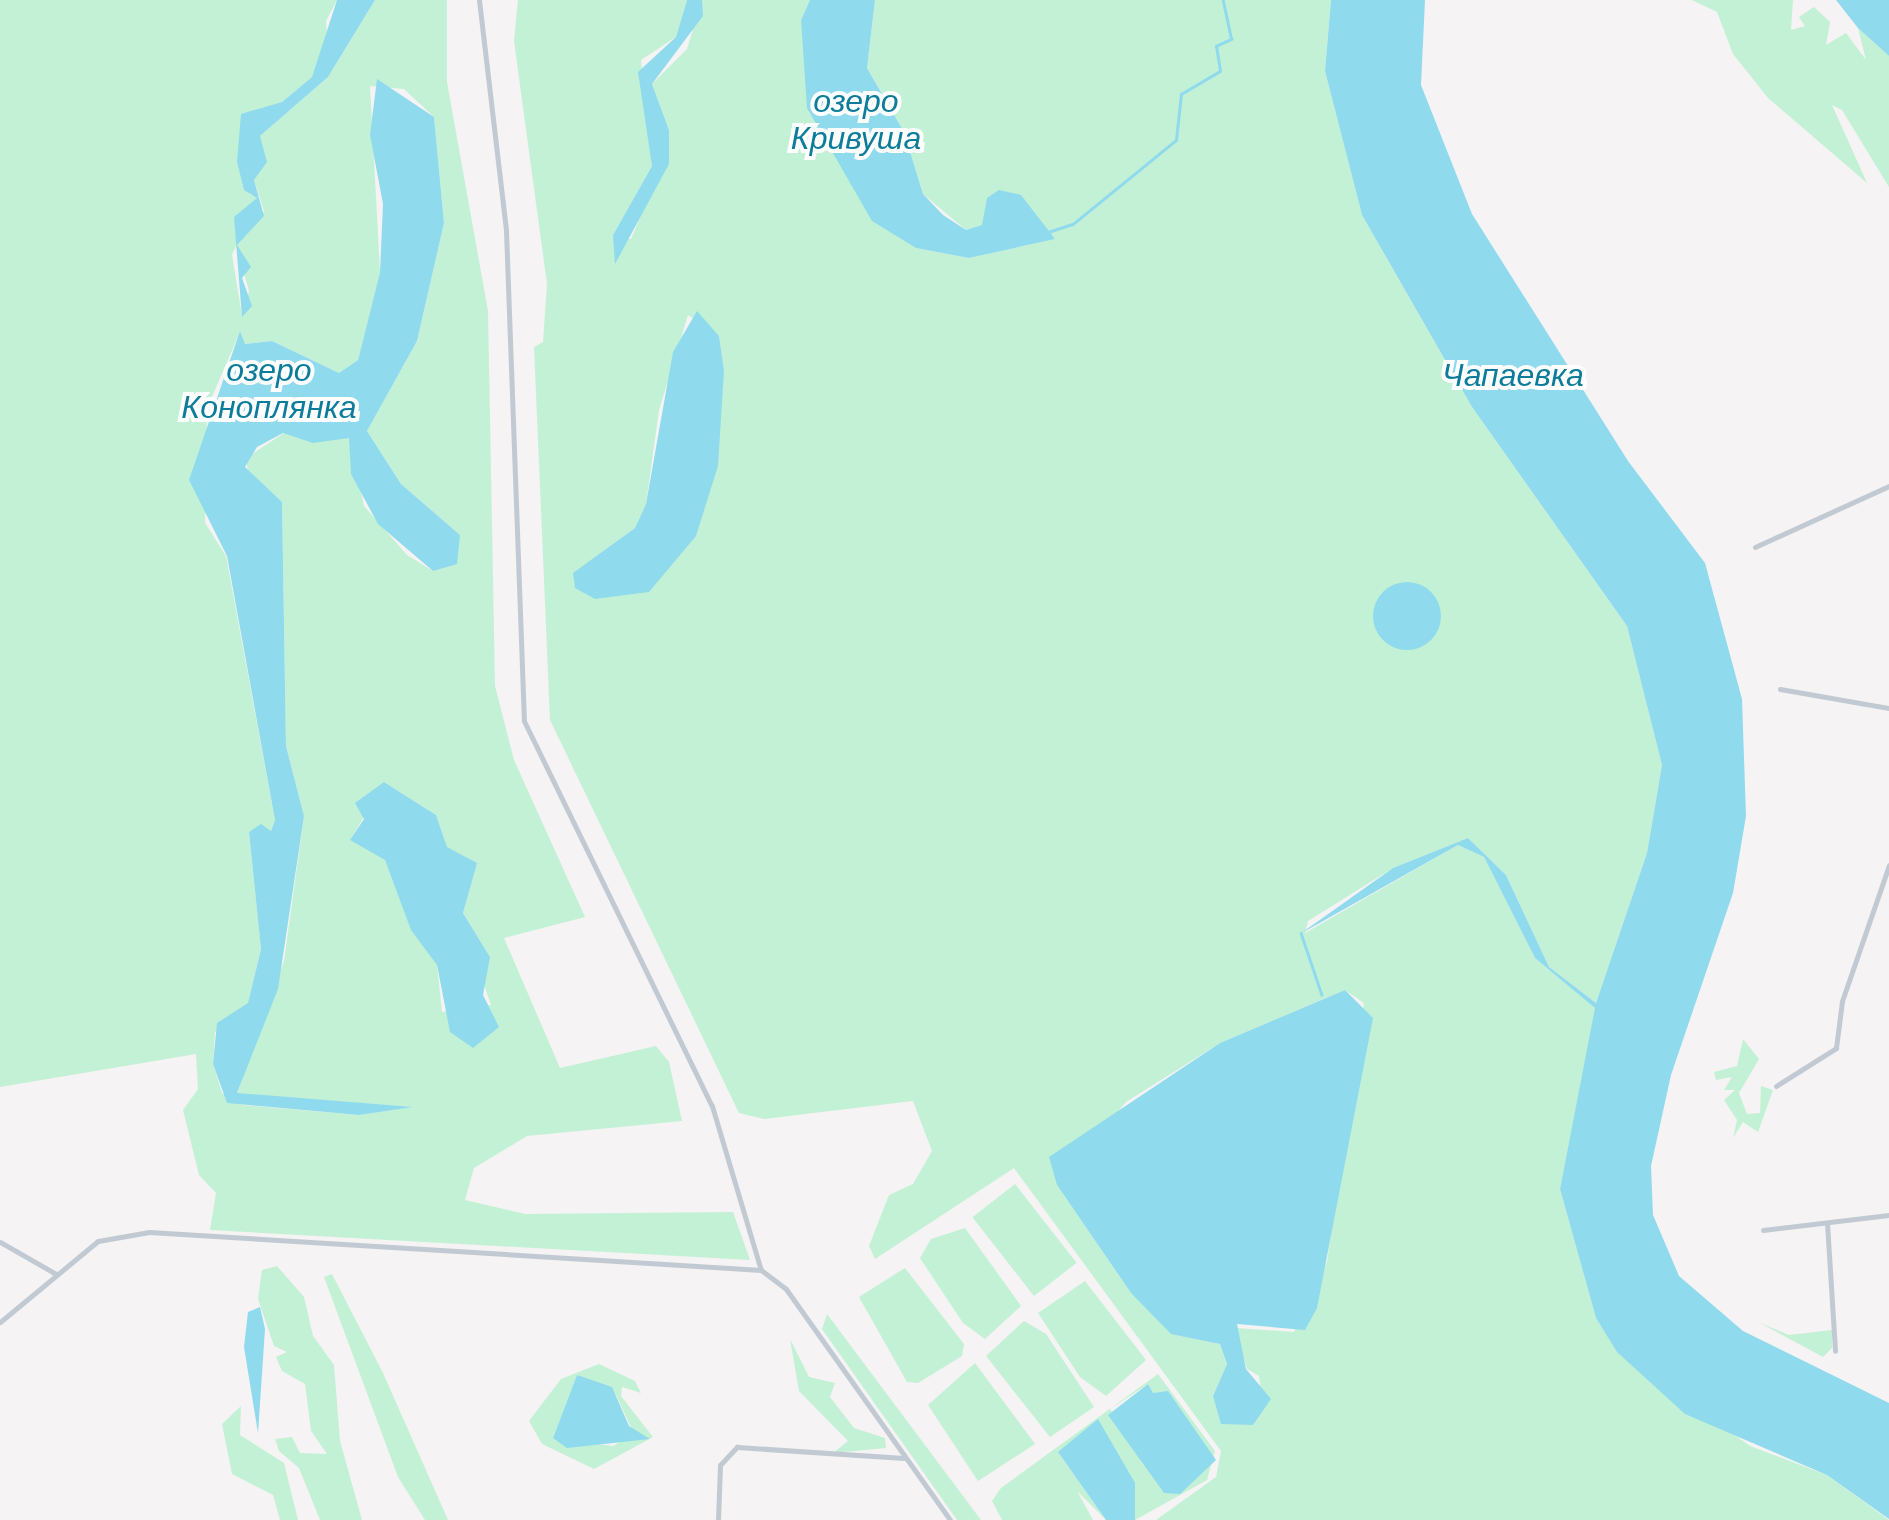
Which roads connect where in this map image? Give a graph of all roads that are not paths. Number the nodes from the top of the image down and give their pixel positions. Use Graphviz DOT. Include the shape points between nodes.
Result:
graph roads {
  1 [pos="479,0"];
  2 [pos="1889,486"];
  3 [pos="1755,548"];
  4 [pos="1780,688"];
  5 [pos="1889,708"];
  6 [pos="1886,864"];
  7 [pos="1776,1086"];
  8 [pos="1889,1215"];
  9 [pos="1826,1223"];
  10 [pos="1763,1230"];
  11 [pos="0,1242"];
  12 [pos="761,1270"];
  13 [pos="56,1274"];
  14 [pos="0,1322"];
  15 [pos="1836,1351"];
  16 [pos="904,1458"];
  17 [pos="718,1520"];
  18 [pos="950,1520"];
  1 -- 12 [label="street" via="506,231 524,720 712,1106"];
  2 -- 3 [label="street"];
  4 -- 5 [label="street"];
  6 -- 7 [label="street" via="1836,1048"];
  8 -- 9 [label="street"];
  9 -- 10 [label="street"];
  9 -- 15 [label="street"];
  11 -- 13 [label="street"];
  12 -- 13 [label="street" via="150,1232 98,1241"];
  12 -- 16 [label="street" via="786,1289"];
  13 -- 14 [label="street"];
  16 -- 17 [label="street" via="737,1447 720,1465"];
  16 -- 18 [label="street"];
}
